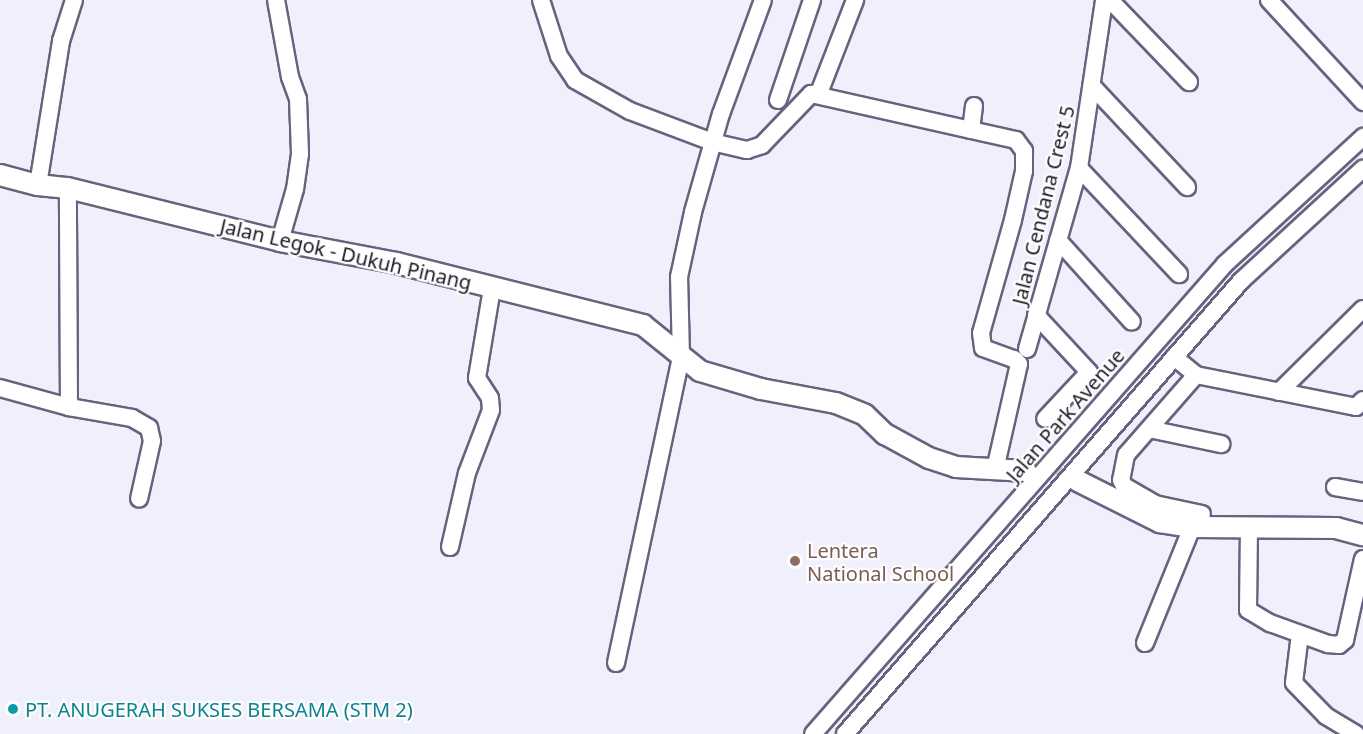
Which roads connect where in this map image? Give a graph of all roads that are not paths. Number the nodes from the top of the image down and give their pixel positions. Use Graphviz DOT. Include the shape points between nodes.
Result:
graph roads {
  1 [pos="74,0"];
  2 [pos="276,0"];
  3 [pos="541,0"];
  4 [pos="763,0"];
  5 [pos="812,0"];
  6 [pos="855,0"];
  7 [pos="1104,0"];
  8 [pos="1110,0"];
  9 [pos="1269,0"];
  10 [pos="1189,82"];
  11 [pos="1094,88"];
  12 [pos="819,93"];
  13 [pos="777,100"];
  14 [pos="1363,102"];
  15 [pos="974,106"];
  16 [pos="972,130"];
  17 [pos="1363,137"];
  18 [pos="712,142"];
  19 [pos="1078,168"];
  20 [pos="1363,169"];
  21 [pos="0,175"];
  22 [pos="39,185"];
  23 [pos="1188,187"];
  24 [pos="69,188"];
  25 [pos="1058,240"];
  26 [pos="280,241"];
  27 [pos="1225,264"];
  28 [pos="1179,274"];
  29 [pos="1241,281"];
  30 [pos="492,288"];
  31 [pos="1363,309"];
  32 [pos="1036,315"];
  33 [pos="1132,322"];
  34 [pos="1027,349"];
  35 [pos="681,357"];
  36 [pos="1174,357"];
  37 [pos="1196,375"];
  38 [pos="0,388"];
  39 [pos="1279,392"];
  40 [pos="1363,400"];
  41 [pos="69,407"];
  42 [pos="1045,419"];
  43 [pos="1149,429"];
  44 [pos="1221,444"];
  45 [pos="994,470"];
  46 [pos="1026,471"];
  47 [pos="1078,481"];
  48 [pos="1335,487"];
  49 [pos="1361,490"];
  50 [pos="140,499"];
  51 [pos="1197,520"];
  52 [pos="1249,528"];
  53 [pos="1363,536"];
  54 [pos="450,547"];
  55 [pos="1363,560"];
  56 [pos="1300,634"];
  57 [pos="1145,643"];
  58 [pos="616,663"];
  59 [pos="813,734"];
  60 [pos="845,734"];
  61 [pos="1356,734"];
  1 -- 22 [label="street" via="61,41"];
  2 -- 26 [label="street" via="290,77 298,99 300,154"];
  3 -- 18 [label="street" via="559,56 575,80 630,111"];
  4 -- 18 [label="street"];
  5 -- 13 [label="street"];
  6 -- 12 [label="street"];
  7 -- 11 [label="street, Jalan Cendana Crest 5"];
  8 -- 10 [label="street"];
  9 -- 14 [label="street"];
  11 -- 19 [label="street, Jalan Cendana Crest 5"];
  11 -- 23 [label="street"];
  12 -- 16 [label="street"];
  12 -- 18 [label="street" via="811,94 762,145 747,150"];
  15 -- 16 [label="street"];
  16 -- 45 [label="street" via="1016,140 1024,151 1024,171 1013,220 981,333 983,348 1019,364"];
  17 -- 27 [label="street, Jalan Park Avenue"];
  18 -- 35 [label="street" via="679,278"];
  19 -- 25 [label="street, Jalan Cendana Crest 5"];
  19 -- 28 [label="street"];
  20 -- 29 [label="street"];
  21 -- 22 [label="street, Jalan Legok - Dukuh Pinang"];
  22 -- 24 [label="street, Jalan Legok - Dukuh Pinang"];
  24 -- 26 [label="street, Jalan Legok - Dukuh Pinang"];
  24 -- 41 [label="street"];
  25 -- 32 [label="street, Jalan Cendana Crest 5"];
  25 -- 33 [label="street"];
  26 -- 30 [label="street, Jalan Legok - Dukuh Pinang" via="396,263"];
  27 -- 29 [label="street"];
  27 -- 59 [label="street, Jalan Park Avenue"];
  29 -- 36 [label="street"];
  30 -- 35 [label="street, Jalan Legok - Dukuh Pinang" via="643,325"];
  30 -- 54 [label="street" via="477,378 490,398 491,410 468,473"];
  31 -- 39 [label="street"];
  32 -- 34 [label="street, Jalan Cendana Crest 5"];
  32 -- 42 [label="street" via="1089,372"];
  35 -- 45 [label="street, Jalan Legok - Dukuh Pinang" via="714,376 836,403 865,415 885,434 929,458 956,467"];
  35 -- 58 [label="street"];
  36 -- 37 [label="street"];
  36 -- 60 [label="street"];
  37 -- 39 [label="street"];
  37 -- 43 [label="street"];
  38 -- 41 [label="street"];
  39 -- 40 [label="street" via="1356,407"];
  41 -- 50 [label="street" via="132,418 149,428 152,441"];
  43 -- 44 [label="street"];
  43 -- 51 [label="street" via="1126,455 1121,480 1124,486 1155,504"];
  45 -- 46 [label="street, Jalan Legok - Dukuh Pinang"];
  47 -- 51 [label="street" via="1160,522"];
  48 -- 49 [label="street"];
  51 -- 52 [label="street"];
  51 -- 57 [label="street"];
  52 -- 53 [label="street" via="1336,528"];
  52 -- 56 [label="street" via="1248,610"];
  55 -- 56 [label="street" via="1345,640 1339,645 1328,644"];
  56 -- 61 [label="street" via="1294,683 1326,716"];
}
